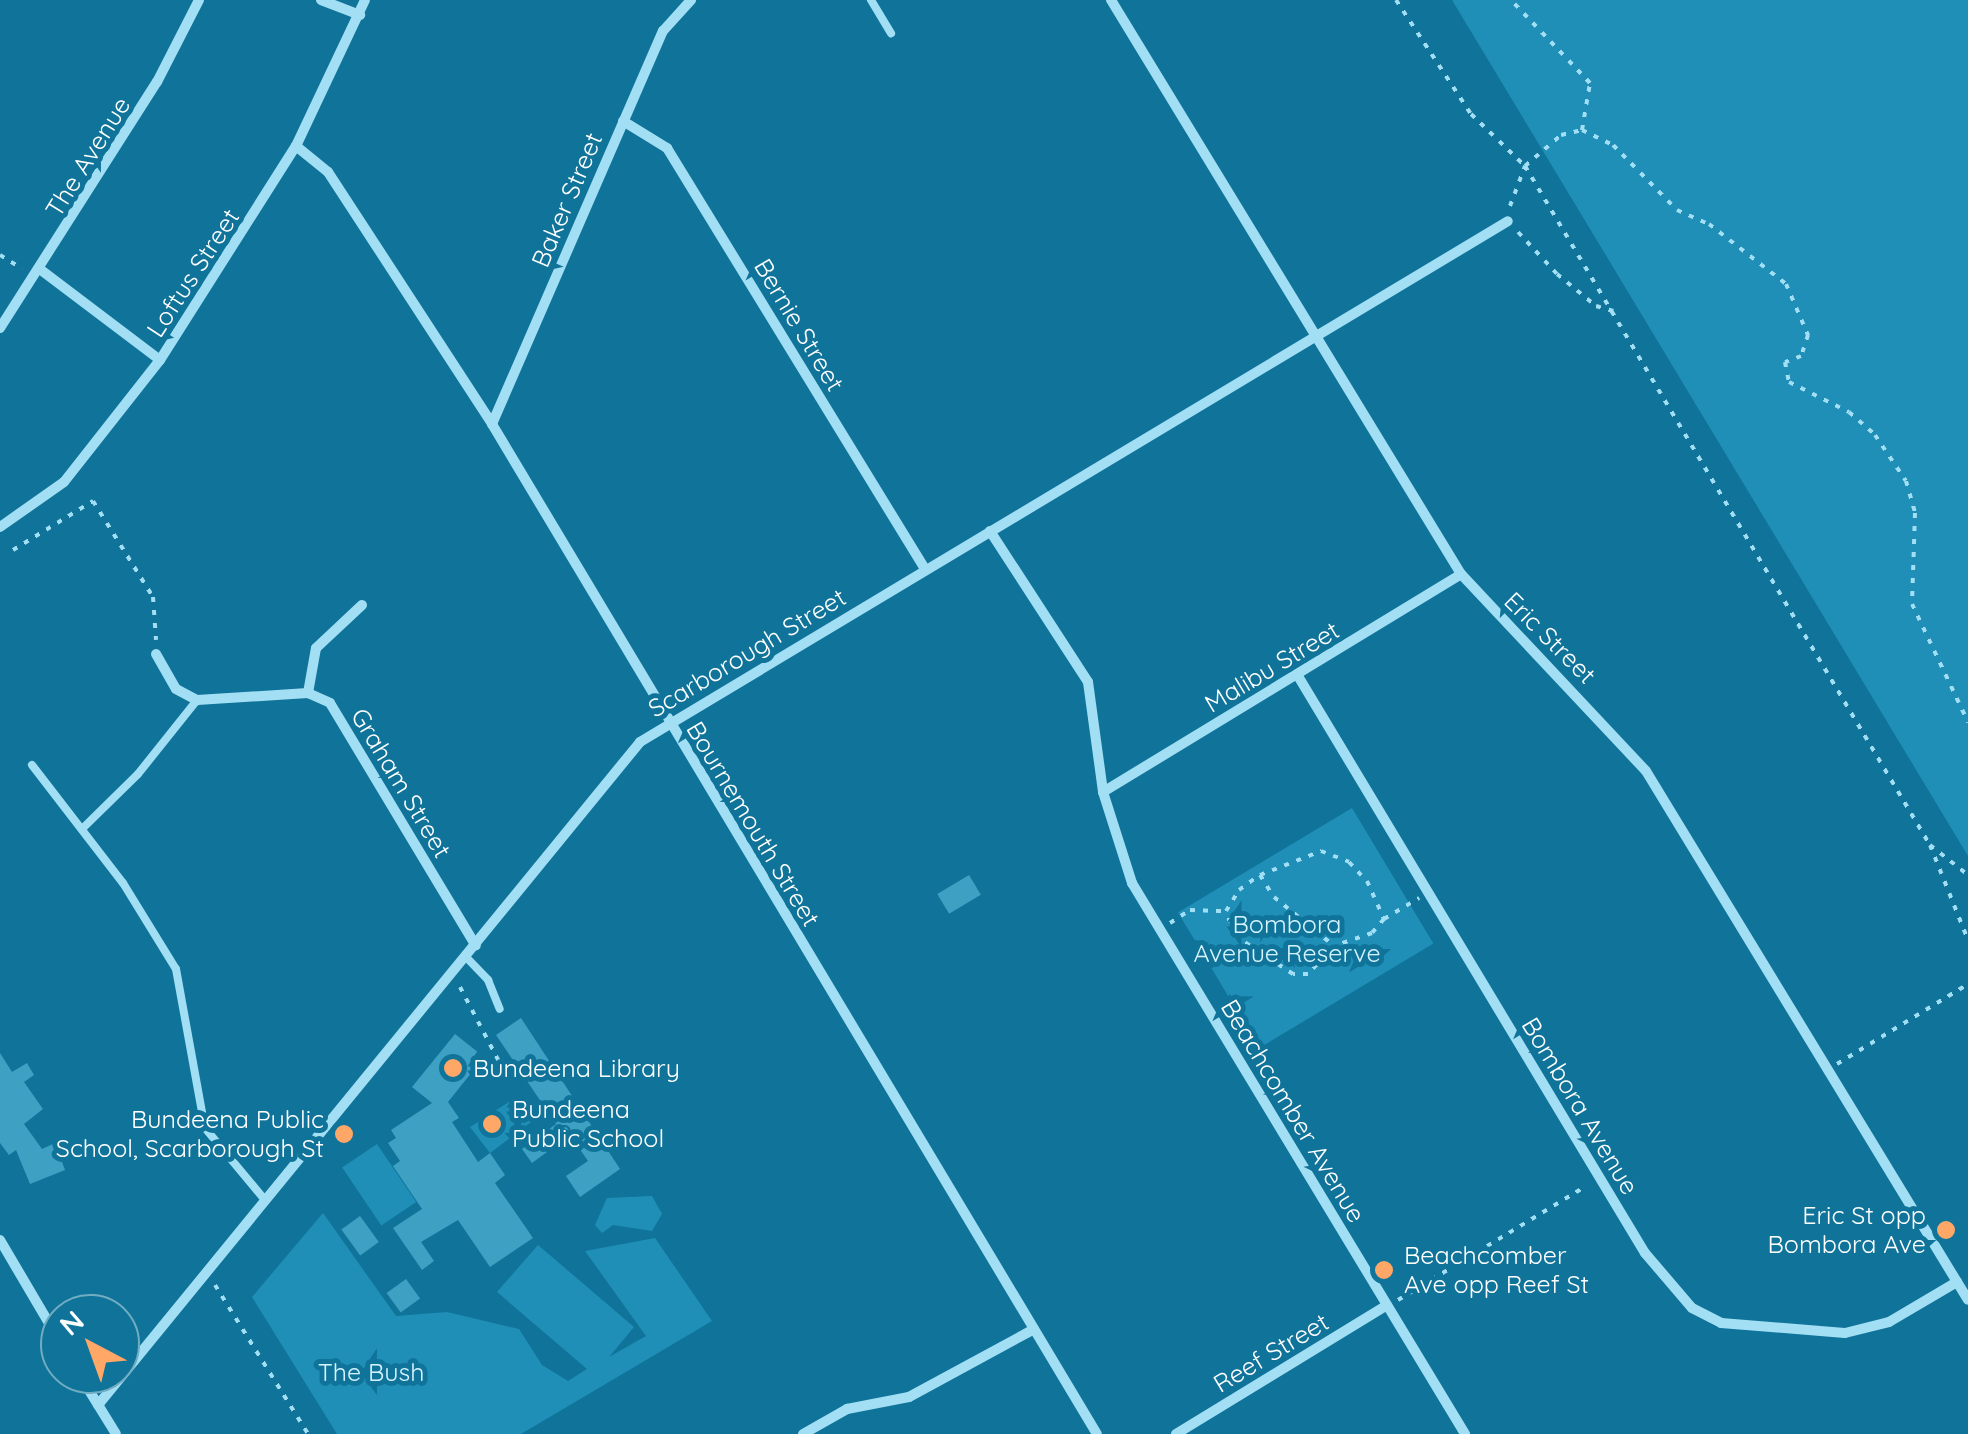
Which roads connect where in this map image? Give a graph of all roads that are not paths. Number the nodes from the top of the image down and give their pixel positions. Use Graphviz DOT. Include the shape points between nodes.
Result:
graph roads {
  1 [pos="199,0"];
  2 [pos="321,0"];
  3 [pos="365,0"];
  4 [pos="691,0"];
  5 [pos="871,0"];
  6 [pos="1111,0"];
  7 [pos="360,15"];
  8 [pos="890,34"];
  9 [pos="624,121"];
  10 [pos="296,146"];
  11 [pos="1508,222"];
  12 [pos="41,270"];
  13 [pos="0,328"];
  14 [pos="1315,338"];
  15 [pos="160,360"];
  16 [pos="492,424"];
  17 [pos="0,527"];
  18 [pos="990,530"];
  19 [pos="925,569"];
  20 [pos="1461,574"];
  21 [pos="362,605"];
  22 [pos="156,654"];
  23 [pos="1298,676"];
  24 [pos="308,693"];
  25 [pos="197,700"];
  26 [pos="670,722"];
  27 [pos="32,765"];
  28 [pos="1103,792"];
  29 [pos="82,829"];
  30 [pos="476,946"];
  31 [pos="466,957"];
  32 [pos="500,1010"];
  33 [pos="266,1200"];
  34 [pos="0,1240"];
  35 [pos="1956,1282"];
  36 [pos="1968,1300"];
  37 [pos="1387,1305"];
  38 [pos="40,1308"];
  39 [pos="1034,1329"];
  40 [pos="91,1394"];
  41 [pos="98,1405"];
  42 [pos="116,1434"];
  43 [pos="804,1434"];
  44 [pos="1097,1434"];
  45 [pos="1176,1434"];
  46 [pos="1466,1434"];
  1 -- 12 [label="street, The Avenue" via="158,82"];
  2 -- 7 [label="street"];
  3 -- 7 [label="street, Loftus Street"];
  4 -- 9 [label="street, Baker Street" via="663,31"];
  5 -- 8 [label="lane"];
  6 -- 14 [label="street, Eric Street"];
  7 -- 10 [label="street, Loftus Street"];
  9 -- 16 [label="street, Baker Street"];
  9 -- 19 [label="street, Bernie Street" via="668,148"];
  10 -- 15 [label="street, Loftus Street"];
  10 -- 16 [label="street, Bournemouth Street" via="328,172"];
  11 -- 14 [label="street, Scarborough Street"];
  12 -- 13 [label="street, The Avenue"];
  12 -- 15 [label="street"];
  14 -- 18 [label="street, Scarborough Street"];
  14 -- 20 [label="street, Eric Street"];
  15 -- 17 [label="street, Loftus Street" via="74,471"];
  16 -- 26 [label="street, Bournemouth Street"];
  18 -- 19 [label="street, Scarborough Street"];
  18 -- 28 [label="street, Beachcomber Avenue" via="1088,682"];
  19 -- 26 [label="street, Scarborough Street"];
  20 -- 23 [label="street, Malibu Street"];
  20 -- 35 [label="street, Eric Street" via="1624,740"];
  21 -- 24 [label="street" via="316,648"];
  22 -- 25 [label="street" via="176,689"];
  23 -- 28 [label="street, Malibu Street"];
  23 -- 35 [label="street, Bombora Avenue" via="1599,1178 1662,1279 1692,1308 1720,1324 1845,1333 1889,1322"];
  24 -- 25 [label="street"];
  24 -- 30 [label="street, Graham Street" via="330,704"];
  25 -- 29 [label="lane" via="138,774"];
  26 -- 30 [label="street, Scarborough Street" via="640,742"];
  26 -- 39 [label="street, Bournemouth Street"];
  27 -- 29 [label="lane"];
  28 -- 37 [label="street, Beachcomber Avenue" via="1113,838 1159,930"];
  29 -- 33 [label="lane" via="176,969 205,1128"];
  30 -- 31 [label="street, Scarborough Street"];
  31 -- 32 [label="lane" via="488,980"];
  31 -- 33 [label="street, Scarborough Street"];
  33 -- 41 [label="street, Scarborough Street"];
  34 -- 38 [label="street"];
  35 -- 36 [label="street, Eric Street"];
  37 -- 45 [label="street, Reef Street"];
  37 -- 46 [label="street, Beachcomber Avenue"];
  39 -- 43 [label="street" via="909,1397 847,1409"];
  39 -- 44 [label="street, Bournemouth Street"];
  40 -- 41 [label="street"];
  41 -- 42 [label="street"];
}
